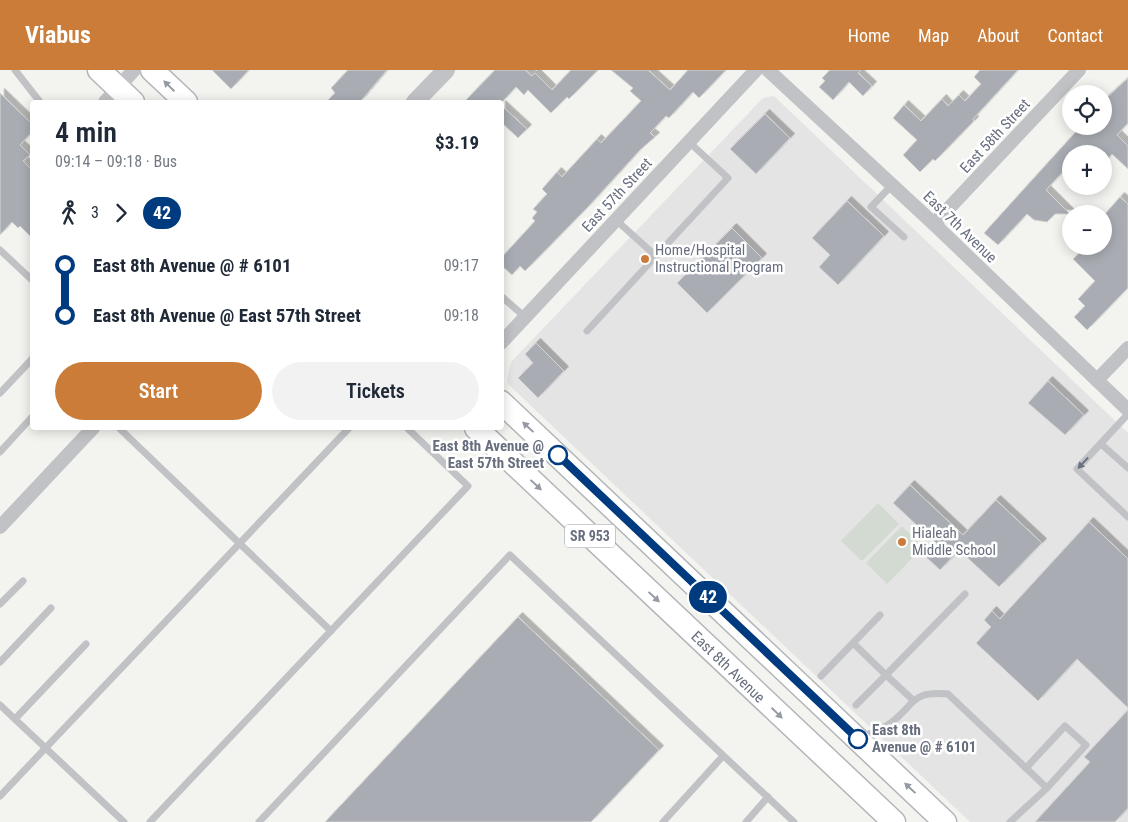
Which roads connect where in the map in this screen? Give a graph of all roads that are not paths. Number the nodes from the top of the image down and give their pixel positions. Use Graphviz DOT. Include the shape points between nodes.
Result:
graph roads {
  1 [pos="15,70"];
  2 [pos="98,70"];
  3 [pos="134,70"];
  4 [pos="152,70"];
  5 [pos="446,70"];
  6 [pos="756,70"];
  7 [pos="768,70"];
  8 [pos="1079,70"];
  9 [pos="118,98"];
  10 [pos="38,100"];
  11 [pos="184,100"];
  12 [pos="417,100"];
  13 [pos="689,142"];
  14 [pos="892,185"];
  15 [pos="616,220"];
  16 [pos="934,224"];
  17 [pos="904,237"];
  18 [pos="0,250"];
  19 [pos="656,256"];
  20 [pos="30,278"];
  21 [pos="504,299"];
  22 [pos="525,317"];
  23 [pos="587,332"];
  24 [pos="504,339"];
  25 [pos="1128,348"];
  26 [pos="30,361"];
  27 [pos="1097,380"];
  28 [pos="0,393"];
  29 [pos="504,405"];
  30 [pos="1128,410"];
  31 [pos="1128,414"];
  32 [pos="30,419"];
  33 [pos="91,430"];
  34 [pos="121,430"];
  35 [pos="347,430"];
  36 [pos="409,430"];
  37 [pos="478,430"];
  38 [pos="1101,444"];
  39 [pos="0,452"];
  40 [pos="1128,468"];
  41 [pos="1128,517"];
  42 [pos="0,527"];
  43 [pos="240,543"];
  44 [pos="22,581"];
  45 [pos="965,594"];
  46 [pos="0,604"];
  47 [pos="51,608"];
  48 [pos="880,615"];
  49 [pos="729,617"];
  50 [pos="331,631"];
  51 [pos="853,643"];
  52 [pos="86,644"];
  53 [pos="704,644"];
  54 [pos="0,662"];
  55 [pos="886,675"];
  56 [pos="821,676"];
  57 [pos="913,700"];
  58 [pos="0,705"];
  59 [pos="856,705"];
  60 [pos="15,719"];
  61 [pos="858,739"];
  62 [pos="46,748"];
  63 [pos="724,756"];
  64 [pos="1026,768"];
  65 [pos="1047,788"];
  66 [pos="0,796"];
  67 [pos="768,798"];
  68 [pos="1013,821"];
  69 [pos="124,822"];
  70 [pos="150,822"];
  71 [pos="259,822"];
  72 [pos="663,822"];
  73 [pos="746,822"];
  74 [pos="794,822"];
  75 [pos="894,822"];
  76 [pos="945,822"];
  1 -- 10 [label="lane"];
  2 -- 9 [label="main road"];
  3 -- 9 [label="street"];
  11 -- 4 [label="main road, one-way"];
  5 -- 12 [label="street"];
  6 -- 13 [label="street, East 57th Street"];
  7 -- 14 [label="street, East 7th Avenue"];
  8 -- 16 [label="street, East 58th Street"];
  13 -- 15 [label="street, East 57th Street"];
  13 -- 19 [label="lane" via="728,178"];
  14 -- 16 [label="street, East 7th Avenue"];
  14 -- 17 [label="lane" via="871,206"];
  15 -- 19 [label="lane"];
  15 -- 22 [label="street, East 57th Street"];
  16 -- 27 [label="street, East 7th Avenue"];
  18 -- 20 [label="lane"];
  19 -- 23 [label="lane"];
  21 -- 22 [label="lane"];
  22 -- 24 [label="street, East 57th Street"];
  25 -- 27 [label="street"];
  26 -- 28 [label="lane"];
  27 -- 30 [label="street, East 7th Avenue"];
  49 -- 29 [label="main road, SR 953, one-way"];
  31 -- 38 [label="lane"];
  32 -- 39 [label="lane"];
  33 -- 42 [label="street"];
  34 -- 43 [label="lane"];
  35 -- 43 [label="lane"];
  36 -- 50 [label="lane" via="468,486"];
  37 -- 53 [label="main road, East 8th Avenue / SR 953, one-way"];
  38 -- 40 [label="lane"];
  38 -- 41 [label="lane, one-way" via="1077,469"];
  43 -- 50 [label="lane"];
  43 -- 62 [label="lane"];
  44 -- 46 [label="lane"];
  45 -- 55 [label="lane"];
  47 -- 54 [label="lane"];
  48 -- 51 [label="lane"];
  49 -- 53 [label="main road"];
  49 -- 61 [label="main road, SR 953"];
  50 -- 70 [label="lane"];
  51 -- 55 [label="lane"];
  51 -- 56 [label="lane"];
  52 -- 60 [label="lane"];
  53 -- 75 [label="main road, East 8th Avenue / SR 953, one-way"];
  55 -- 57 [label="lane"];
  55 -- 59 [label="lane"];
  57 -- 61 [label="lane" via="891,723"];
  57 -- 64 [label="lane" via="929,693 948,694"];
  58 -- 60 [label="lane"];
  60 -- 62 [label="lane"];
  76 -- 61 [label="main road, SR 953, one-way"];
  62 -- 66 [label="lane"];
  62 -- 69 [label="lane"];
  63 -- 67 [label="lane"];
  63 -- 71 [label="lane" via="510,555"];
  63 -- 72 [label="lane"];
  64 -- 65 [label="lane"];
  64 -- 65 [label="lane" via="1065,726 1086,745"];
  65 -- 68 [label="lane"];
  67 -- 73 [label="lane"];
  67 -- 74 [label="lane"];
}
